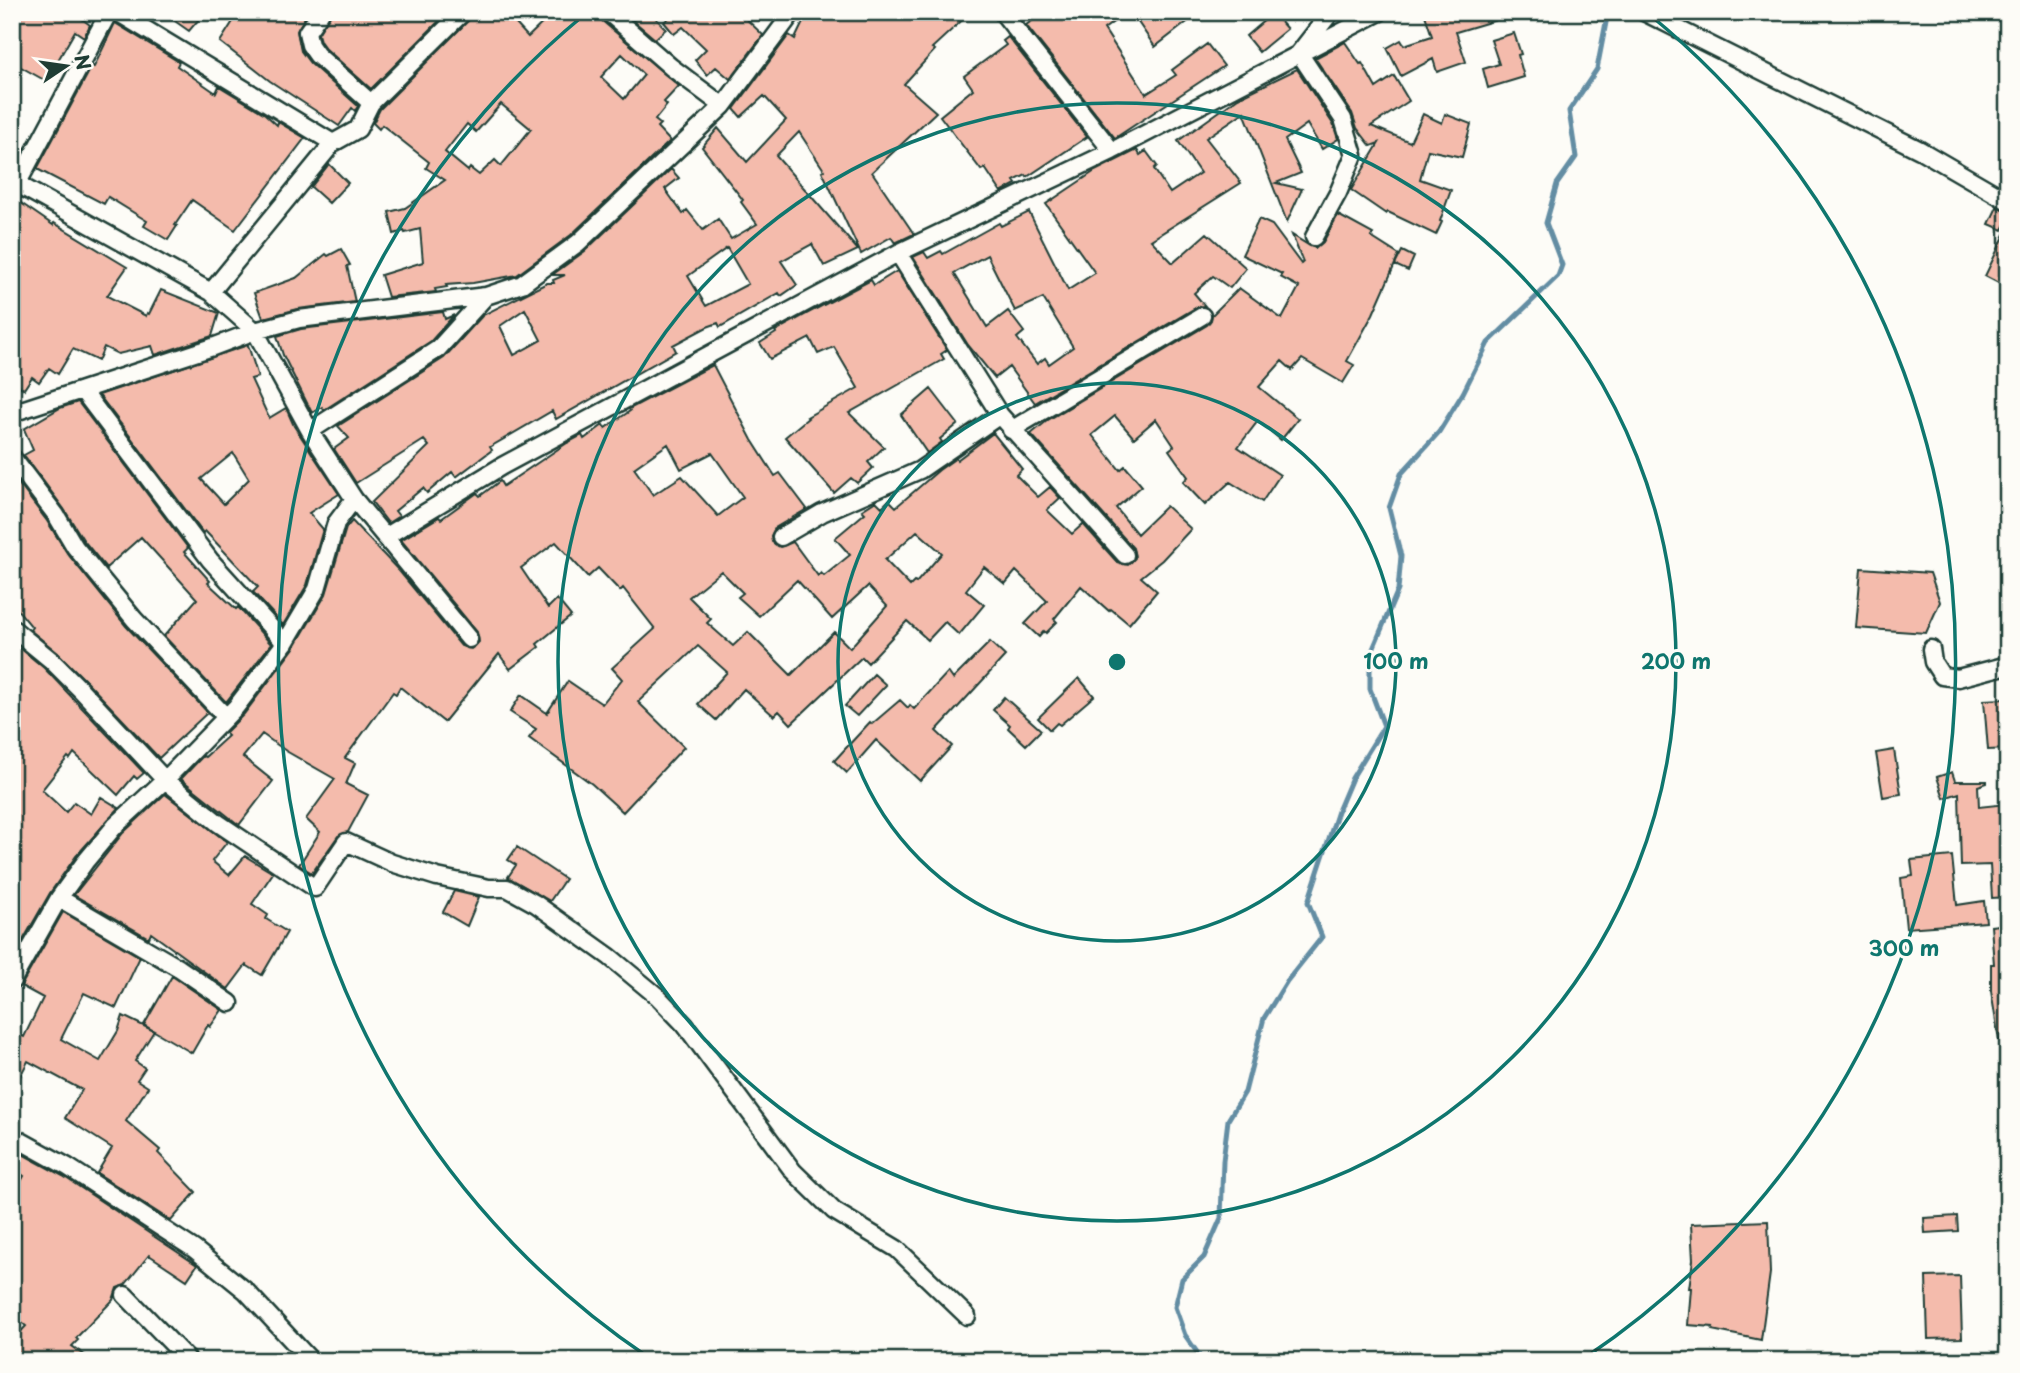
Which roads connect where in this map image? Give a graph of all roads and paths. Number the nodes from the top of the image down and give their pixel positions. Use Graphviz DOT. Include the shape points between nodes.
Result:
graph roads {
  1 [pos="109,12"];
  2 [pos="117,12"];
  3 [pos="321,12"];
  4 [pos="463,12"];
  5 [pos="608,12"];
  6 [pos="793,12"];
  7 [pos="1002,12"];
  8 [pos="1331,12"];
  9 [pos="1380,12"];
  10 [pos="1644,12"];
  11 [pos="1299,53"];
  12 [pos="371,103"];
  13 [pos="723,106"];
  14 [pos="333,142"];
  15 [pos="1112,151"];
  16 [pos="14,187"];
  17 [pos="2008,201"];
  18 [pos="1314,237"];
  19 [pos="898,253"];
  20 [pos="211,292"];
  21 [pos="486,296"];
  22 [pos="1202,316"];
  23 [pos="255,331"];
  24 [pos="82,390"];
  25 [pos="12,413"];
  26 [pos="1000,415"];
  27 [pos="1011,430"];
  28 [pos="310,431"];
  29 [pos="12,457"];
  30 [pos="354,499"];
  31 [pos="385,537"];
  32 [pos="781,537"];
  33 [pos="1125,555"];
  34 [pos="12,628"];
  35 [pos="469,639"];
  36 [pos="285,643"];
  37 [pos="1931,649"];
  38 [pos="2008,665"];
  39 [pos="226,717"];
  40 [pos="165,780"];
  41 [pos="58,898"];
  42 [pos="18,954"];
  43 [pos="12,981"];
  44 [pos="230,1003"];
  45 [pos="12,1136"];
  46 [pos="125,1295"];
  47 [pos="967,1316"];
  48 [pos="189,1361"];
  49 [pos="312,1361"];
  1 -- 16 [label="street"];
  2 -- 14 [label="street"];
  3 -- 12 [label="street" via="307,32 310,45"];
  4 -- 12 [label="street"];
  5 -- 13 [label="street"];
  6 -- 13 [label="street"];
  7 -- 15 [label="street"];
  8 -- 11 [label="street"];
  9 -- 11 [label="street"];
  10 -- 17 [label="street" via="1920,150"];
  11 -- 15 [label="street"];
  11 -- 18 [label="street" via="1343,118 1354,155"];
  12 -- 14 [label="street" via="358,129"];
  13 -- 21 [label="street" via="578,243 522,284"];
  14 -- 20 [label="street"];
  15 -- 19 [label="street"];
  16 -- 20 [label="street"];
  19 -- 26 [label="street"];
  19 -- 31 [label="street" via="502,466"];
  20 -- 23 [label="street"];
  21 -- 23 [label="street" via="299,319"];
  21 -- 28 [label="street" via="438,349"];
  22 -- 27 [label="street"];
  23 -- 24 [label="street"];
  23 -- 28 [label="street"];
  24 -- 25 [label="street"];
  24 -- 36 [label="street" via="210,560"];
  26 -- 27 [label="street"];
  26 -- 32 [label="street" via="920,470 822,513"];
  27 -- 33 [label="street"];
  28 -- 30 [label="street"];
  29 -- 39 [label="street" via="75,547 134,619"];
  30 -- 31 [label="street"];
  30 -- 36 [label="street" via="336,523 317,589"];
  31 -- 35 [label="street"];
  34 -- 40 [label="street" via="59,667"];
  36 -- 39 [label="street"];
  37 -- 38 [label="street" via="1942,676 1958,678"];
  39 -- 40 [label="street"];
  40 -- 41 [label="street" via="115,827"];
  40 -- 47 [label="street" via="218,823 315,888 346,842 437,877 507,888 537,905 657,996 685,1025 793,1171 834,1210 897,1248"];
  41 -- 42 [label="street"];
  41 -- 44 [label="street"];
  42 -- 43 [label="street"];
  45 -- 49 [label="street" via="194,1249 246,1291"];
  46 -- 48 [label="street"];
}
